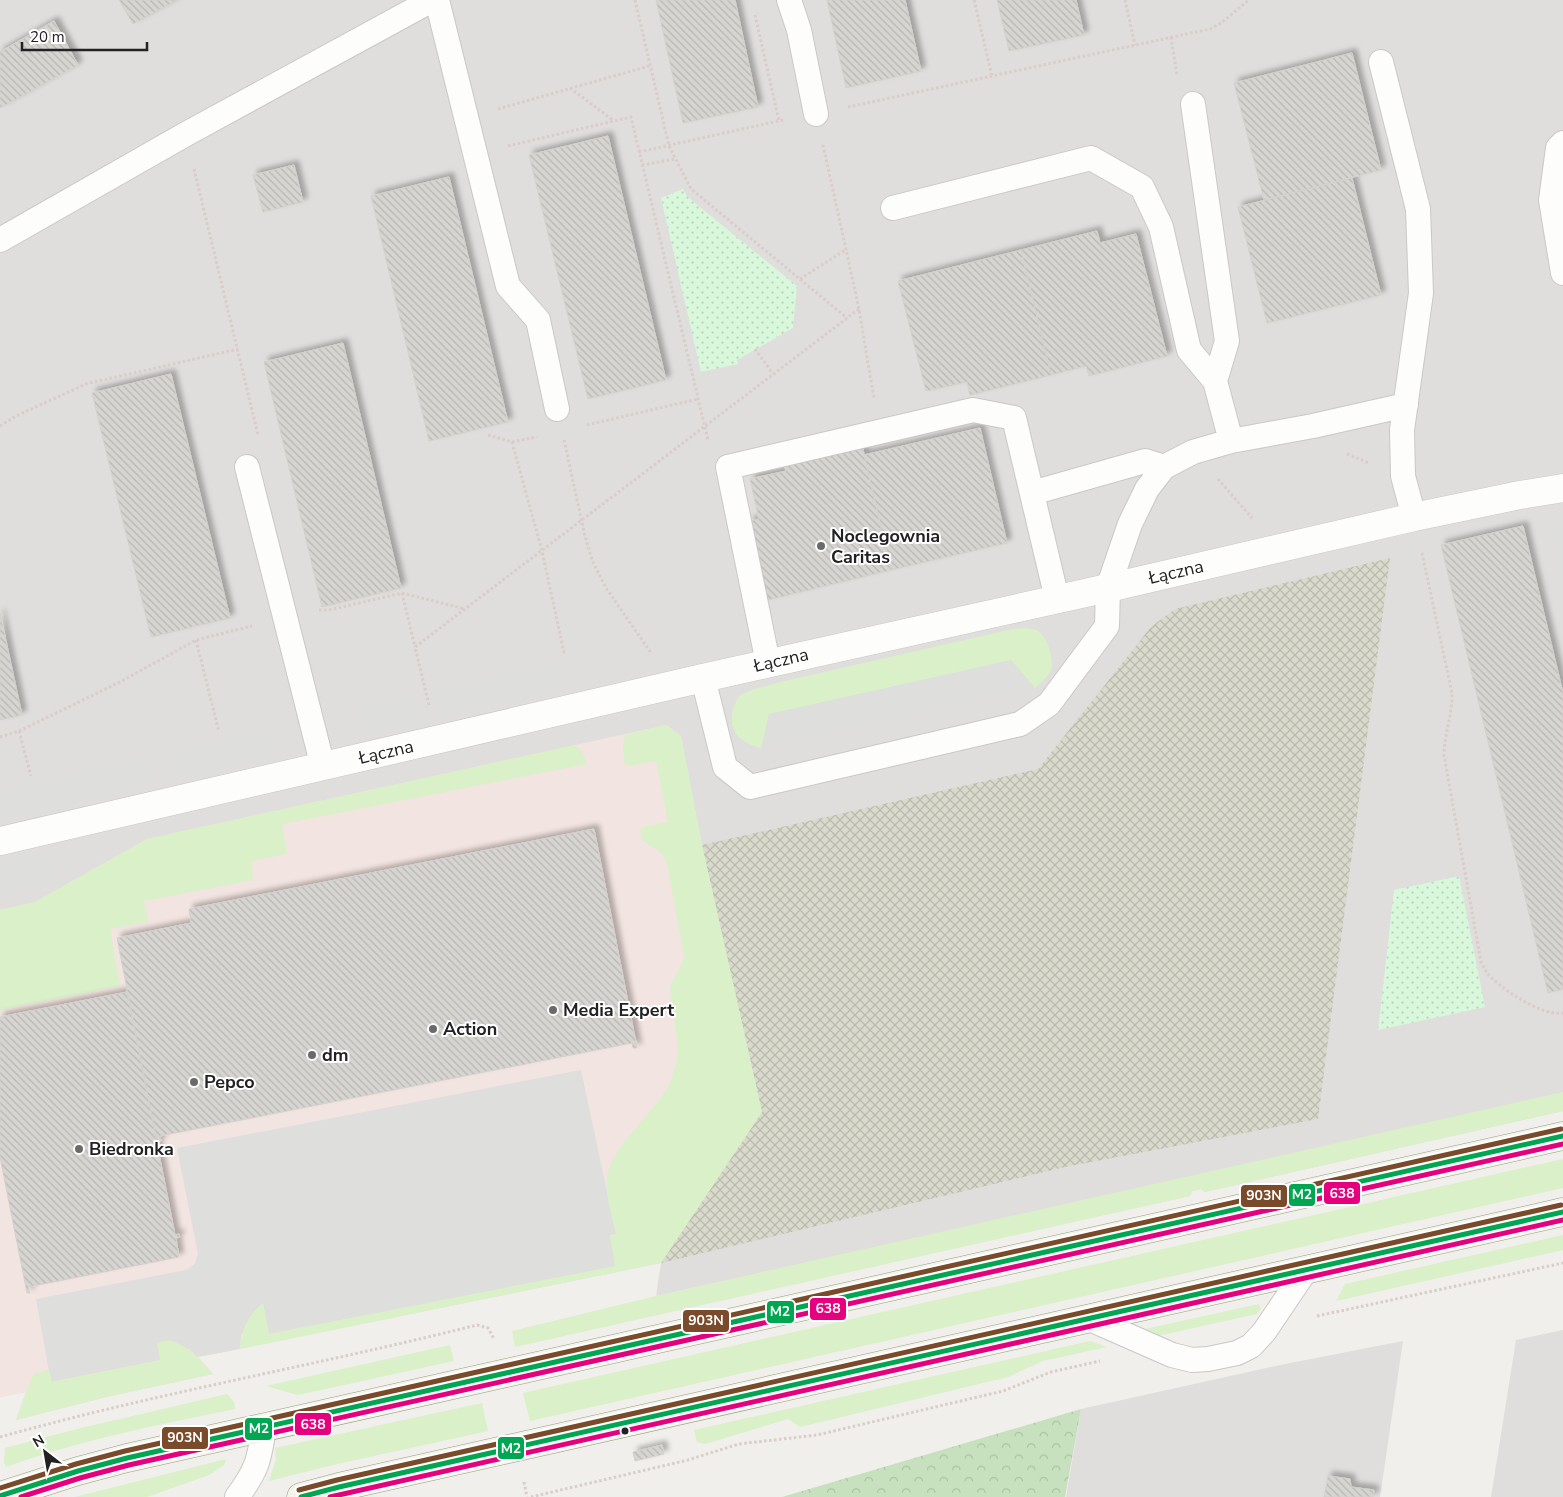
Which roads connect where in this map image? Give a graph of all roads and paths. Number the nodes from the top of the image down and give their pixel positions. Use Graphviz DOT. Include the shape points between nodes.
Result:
graph roads {
  1 [pos="432,0"];
  2 [pos="437,0"];
  3 [pos="635,0"];
  4 [pos="790,0"];
  5 [pos="974,0"];
  6 [pos="1125,0"];
  7 [pos="1249,0"];
  8 [pos="754,9"];
  9 [pos="1136,45"];
  10 [pos="1381,62"];
  11 [pos="649,66"];
  12 [pos="992,76"];
  13 [pos="570,88"];
  14 [pos="1193,104"];
  15 [pos="816,114"];
  16 [pos="466,118"];
  17 [pos="615,121"];
  18 [pos="779,121"];
  19 [pos="186,134"];
  20 [pos="1563,143"];
  21 [pos="669,146"];
  22 [pos="639,152"];
  23 [pos="475,154"];
  24 [pos="674,159"];
  25 [pos="642,165"];
  26 [pos="893,208"];
  27 [pos="0,240"];
  28 [pos="847,249"];
  29 [pos="1563,273"];
  30 [pos="800,279"];
  31 [pos="859,309"];
  32 [pos="847,318"];
  33 [pos="238,349"];
  34 [pos="755,349"];
  35 [pos="773,374"];
  36 [pos="1215,381"];
  37 [pos="698,399"];
  38 [pos="1406,405"];
  39 [pos="560,420"];
  40 [pos="0,426"];
  41 [pos="704,426"];
  42 [pos="1312,426"];
  43 [pos="880,431"];
  44 [pos="488,435"];
  45 [pos="1231,441"];
  46 [pos="512,442"];
  47 [pos="1202,449"];
  48 [pos="247,467"];
  49 [pos="728,467"];
  50 [pos="1164,467"];
  51 [pos="1403,476"];
  52 [pos="1563,488"];
  53 [pos="1032,492"];
  54 [pos="1414,517"];
  55 [pos="582,521"];
  56 [pos="542,551"];
  57 [pos="1263,551"];
  58 [pos="1108,588"];
  59 [pos="402,593"];
  60 [pos="1057,599"];
  61 [pos="465,609"];
  62 [pos="286,617"];
  63 [pos="196,640"];
  64 [pos="415,647"];
  65 [pos="564,653"];
  66 [pos="768,663"];
  67 [pos="703,678"];
  68 [pos="660,688"];
  69 [pos="19,731"];
  70 [pos="219,732"];
  71 [pos="0,736"];
  72 [pos="437,740"];
  73 [pos="323,766"];
  74 [pos="31,776"];
  75 [pos="0,842"];
  76 [pos="1563,1013"];
  77 [pos="1563,1136"];
  78 [pos="1563,1212"];
  79 [pos="1306,1270"];
  80 [pos="1090,1319"];
  81 [pos="496,1344"];
  82 [pos="264,1428"];
  83 [pos="0,1437"];
  84 [pos="779,1438"];
  85 [pos="0,1496"];
  86 [pos="237,1497"];
  87 [pos="301,1497"];
  88 [pos="532,1497"];
  1 -- 19 [label="lane"];
  2 -- 16 [label="lane"];
  3 -- 11 [label="path"];
  4 -- 15 [label="lane"];
  5 -- 12 [label="path"];
  6 -- 9 [label="path"];
  7 -- 9 [label="path" via="1210,29"];
  8 -- 18 [label="path"];
  9 -- 12 [label="path"];
  10 -- 38 [label="lane" via="1418,209 1420,293"];
  11 -- 13 [label="path"];
  11 -- 21 [label="path"];
  12 -- 15 [label="path"];
  13 -- 16 [label="path"];
  13 -- 17 [label="path"];
  14 -- 36 [label="lane" via="1227,341"];
  15 -- 18 [label="path"];
  15 -- 28 [label="path"];
  16 -- 23 [label="lane"];
  17 -- 22 [label="path" via="631,117"];
  17 -- 23 [label="path"];
  18 -- 21 [label="path"];
  19 -- 27 [label="lane"];
  19 -- 33 [label="path"];
  20 -- 29 [label="lane" via="1558,148 1551,200"];
  21 -- 22 [label="path"];
  21 -- 24 [label="path"];
  22 -- 25 [label="path"];
  23 -- 39 [label="lane" via="508,286 538,320"];
  24 -- 25 [label="path"];
  24 -- 30 [label="path" via="696,194"];
  25 -- 37 [label="path"];
  26 -- 36 [label="lane" via="1091,158 1142,187 1161,227 1189,350"];
  28 -- 30 [label="path"];
  28 -- 31 [label="path"];
  30 -- 32 [label="path"];
  31 -- 32 [label="path"];
  31 -- 43 [label="path"];
  32 -- 35 [label="path"];
  33 -- 40 [label="path" via="86,384"];
  33 -- 48 [label="path" via="258,437"];
  34 -- 35 [label="path"];
  35 -- 41 [label="path"];
  36 -- 45 [label="lane"];
  37 -- 39 [label="path"];
  37 -- 41 [label="path"];
  38 -- 42 [label="lane"];
  38 -- 51 [label="lane" via="1402,430"];
  39 -- 46 [label="path"];
  39 -- 55 [label="path"];
  41 -- 49 [label="path" via="712,460"];
  41 -- 55 [label="path"];
  42 -- 45 [label="lane"];
  42 -- 51 [label="path" via="1317,435 1352,457"];
  43 -- 49 [label="lane"];
  43 -- 53 [label="lane" via="973,410 1014,418"];
  44 -- 46 [label="path"];
  45 -- 47 [label="lane"];
  46 -- 56 [label="path"];
  47 -- 50 [label="lane"];
  47 -- 57 [label="path" via="1207,467 1254,521"];
  48 -- 62 [label="lane"];
  49 -- 66 [label="lane"];
  50 -- 53 [label="lane" via="1145,461"];
  50 -- 58 [label="lane" via="1147,489 1130,524"];
  51 -- 54 [label="lane"];
  52 -- 54 [label="street, Łączna"];
  53 -- 60 [label="lane"];
  54 -- 57 [label="street, Łączna"];
  54 -- 76 [label="path" via="1452,693 1444,755 1482,962 1492,978 1521,998 1541,1010"];
  55 -- 56 [label="path"];
  55 -- 68 [label="path" via="598,574 653,657"];
  56 -- 61 [label="path"];
  56 -- 65 [label="path"];
  57 -- 58 [label="street, Łączna"];
  58 -- 60 [label="street, Łączna"];
  58 -- 67 [label="lane" via="1107,626 1049,704 1020,724 750,787 725,767"];
  59 -- 61 [label="path"];
  59 -- 62 [label="path"];
  59 -- 64 [label="path"];
  60 -- 66 [label="street, Łączna"];
  61 -- 64 [label="path"];
  62 -- 63 [label="path"];
  62 -- 73 [label="lane"];
  63 -- 69 [label="path" via="120,682"];
  63 -- 70 [label="path"];
  64 -- 72 [label="path"];
  66 -- 67 [label="street, Łączna"];
  67 -- 68 [label="street, Łączna"];
  68 -- 72 [label="street, Łączna"];
  69 -- 71 [label="path"];
  69 -- 74 [label="path"];
  72 -- 73 [label="street, Łączna"];
  73 -- 75 [label="street, Łączna"];
  77 -- 82 [label="street"];
  78 -- 79 [label="street"];
  79 -- 80 [label="street"];
  79 -- 80 [label="lane" via="1251,1346 1208,1359 1192,1360 1172,1355"];
  80 -- 87 [label="street"];
  81 -- 83 [label="path" via="488,1328 477,1325 125,1405"];
  82 -- 85 [label="street" via="126,1458"];
  82 -- 86 [label="lane" via="258,1462"];
  84 -- 88 [label="path" via="739,1444 688,1460"];
}
